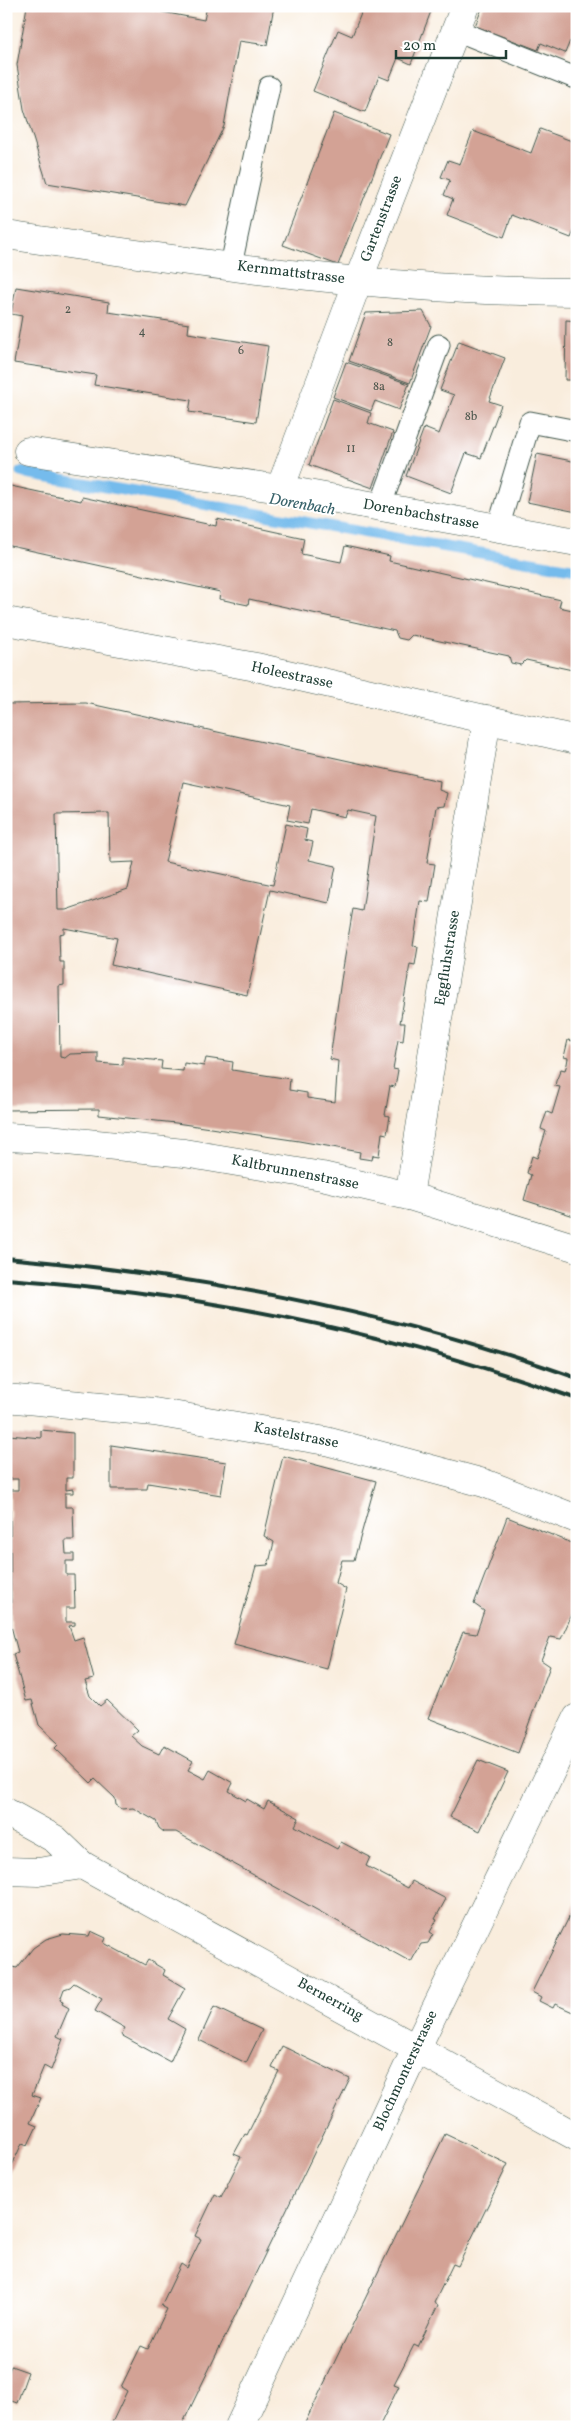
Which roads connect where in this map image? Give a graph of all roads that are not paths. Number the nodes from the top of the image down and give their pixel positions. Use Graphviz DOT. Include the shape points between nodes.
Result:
graph roads {
  1 [pos="461,18"];
  2 [pos="573,77"];
  3 [pos="269,87"];
  4 [pos="6,235"];
  5 [pos="231,266"];
  6 [pos="358,281"];
  7 [pos="577,292"];
  8 [pos="438,345"];
  9 [pos="577,431"];
  10 [pos="28,451"];
  11 [pos="280,489"];
  12 [pos="380,508"];
  13 [pos="498,528"];
  14 [pos="577,542"];
  15 [pos="6,621"];
  16 [pos="487,719"];
  17 [pos="577,740"];
  18 [pos="6,1137"];
  19 [pos="409,1196"];
  20 [pos="577,1248"];
  21 [pos="6,1398"];
  22 [pos="577,1518"];
  23 [pos="577,1718"];
  24 [pos="6,1812"];
  25 [pos="82,1864"];
  26 [pos="6,1871"];
  27 [pos="416,2047"];
  28 [pos="577,2137"];
  29 [pos="239,2427"];
  1 -- 2 [label="lane"];
  1 -- 6 [label="street, Gartenstrasse"];
  3 -- 5 [label="lane"];
  4 -- 5 [label="street, Kernmattstrasse"];
  5 -- 6 [label="street, Kernmattstrasse"];
  6 -- 7 [label="street, Kernmattstrasse" via="514,292"];
  6 -- 11 [label="street, Gartenstrasse"];
  8 -- 12 [label="lane"];
  9 -- 13 [label="lane" via="530,422"];
  10 -- 11 [label="street, Dorenbachstrasse"];
  11 -- 12 [label="street, Dorenbachstrasse"];
  12 -- 13 [label="street, Dorenbachstrasse"];
  13 -- 14 [label="street, Dorenbachstrasse"];
  15 -- 16 [label="street, Holeestrasse" via="256,668"];
  16 -- 17 [label="street, Holeestrasse"];
  16 -- 19 [label="street, Eggfluhstrasse"];
  18 -- 19 [label="street, Kaltbrunnenstrasse" via="184,1154 322,1176"];
  19 -- 20 [label="street, Kaltbrunnenstrasse"];
  21 -- 22 [label="street, Kastelstrasse" via="154,1412 326,1441 484,1483"];
  23 -- 27 [label="street, Blochmonterstrasse"];
  24 -- 25 [label="street, Bernerring" via="55,1840"];
  25 -- 26 [label="street" via="38,1872"];
  25 -- 27 [label="street, Bernerring"];
  27 -- 28 [label="street, Bernerring"];
  27 -- 29 [label="street, Blochmonterstrasse"];
}
